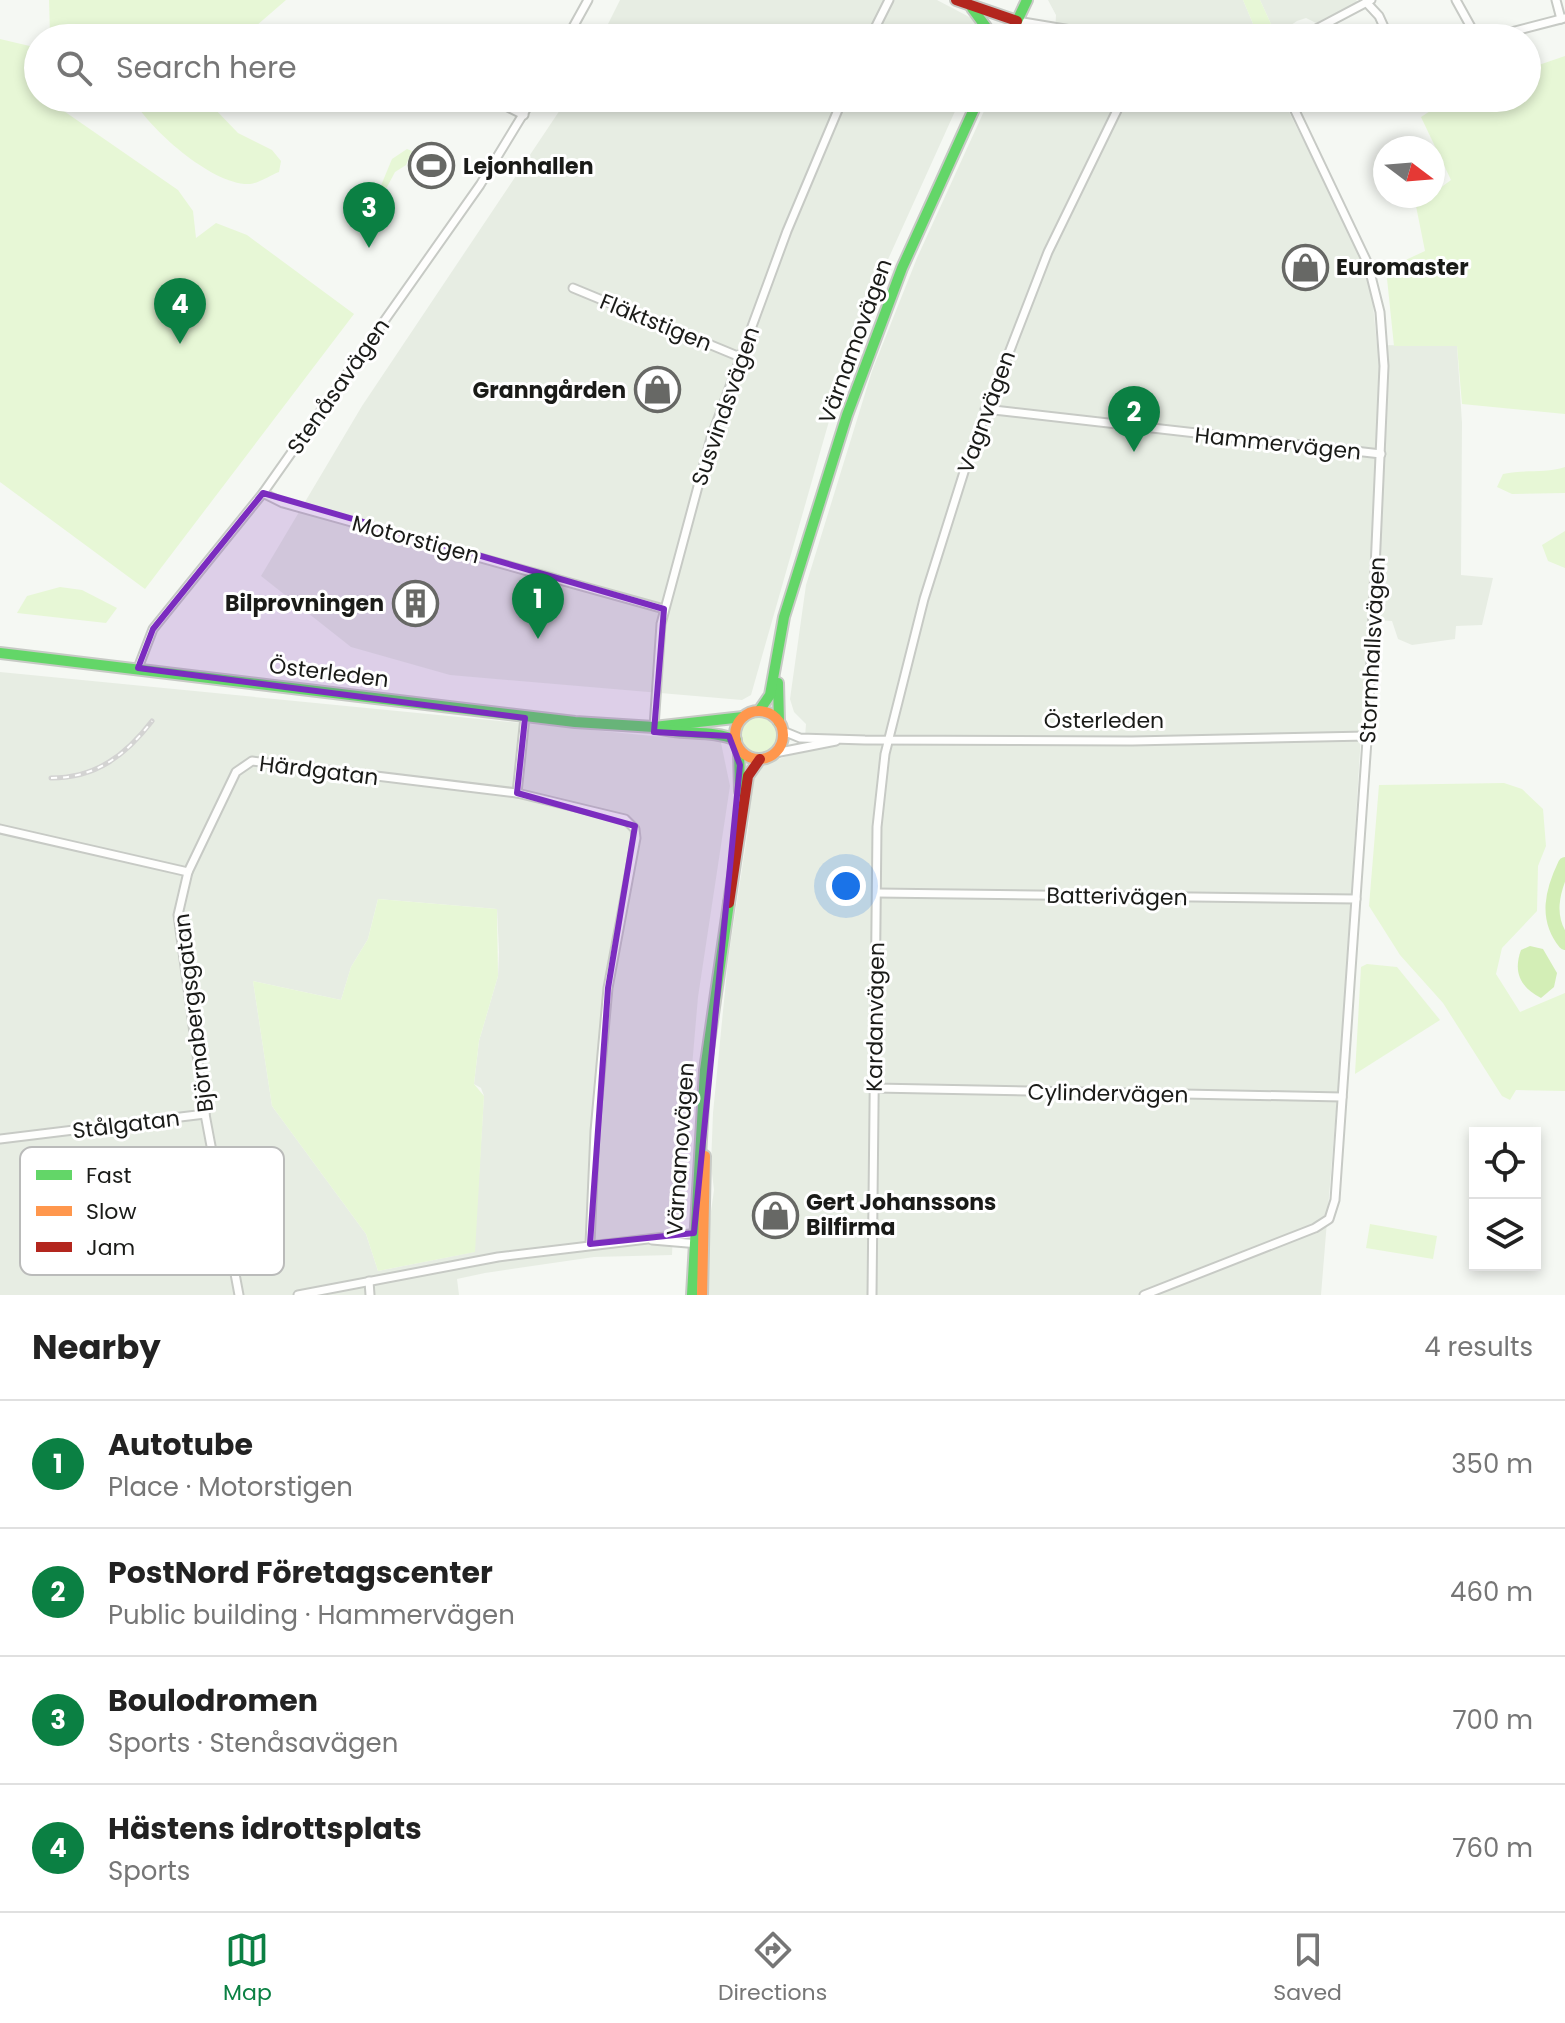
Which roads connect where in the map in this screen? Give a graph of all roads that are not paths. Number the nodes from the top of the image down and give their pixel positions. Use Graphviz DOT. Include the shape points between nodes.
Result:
graph roads {
  1 [pos="588,0"];
  2 [pos="889,0"];
  3 [pos="956,0"];
  4 [pos="1027,0"];
  5 [pos="1456,0"];
  6 [pos="1556,0"];
  7 [pos="1367,1"];
  8 [pos="971,6"];
  9 [pos="1563,18"];
  10 [pos="1017,21"];
  11 [pos="575,24"];
  12 [pos="877,24"];
  13 [pos="984,24"];
  14 [pos="1016,24"];
  15 [pos="1035,24"];
  16 [pos="1325,24"];
  17 [pos="1383,24"];
  18 [pos="1469,24"];
  19 [pos="1540,24"];
  20 [pos="518,112"];
  21 [pos="526,112"];
  22 [pos="837,112"];
  23 [pos="973,112"];
  24 [pos="1116,112"];
  25 [pos="1296,112"];
  26 [pos="524,115"];
  27 [pos="573,288"];
  28 [pos="740,357"];
  29 [pos="985,409"];
  30 [pos="1381,454"];
  31 [pos="263,493"];
  32 [pos="790,606"];
  33 [pos="664,609"];
  34 [pos="0,653"];
  35 [pos="138,668"];
  36 [pos="759,711"];
  37 [pos="525,717"];
  38 [pos="743,717"];
  39 [pos="781,726"];
  40 [pos="654,727"];
  41 [pos="1367,736"];
  42 [pos="841,739"];
  43 [pos="888,740"];
  44 [pos="737,744"];
  45 [pos="775,753"];
  46 [pos="760,759"];
  47 [pos="517,793"];
  48 [pos="0,829"];
  49 [pos="734,857"];
  50 [pos="188,872"];
  51 [pos="877,893"];
  52 [pos="1356,899"];
  53 [pos="875,1088"];
  54 [pos="1342,1097"];
  55 [pos="205,1114"];
  56 [pos="0,1139"];
  57 [pos="211,1147"];
  58 [pos="698,1238"];
  59 [pos="590,1244"];
  60 [pos="235,1275"];
  61 [pos="369,1281"];
  62 [pos="239,1295"];
  63 [pos="298,1295"];
  64 [pos="370,1295"];
  65 [pos="692,1295"];
  66 [pos="702,1295"];
  67 [pos="872,1295"];
  68 [pos="1144,1295"];
  1 -- 11 [label="street"];
  2 -- 12 [label="street"];
  3 -- 8 [label="main road"];
  4 -- 10 [label="main road"];
  5 -- 18 [label="street"];
  6 -- 9 [label="street"];
  7 -- 16 [label="street"];
  7 -- 17 [label="street"];
  8 -- 10 [label="main road"];
  8 -- 13 [label="main road"];
  9 -- 19 [label="street"];
  10 -- 14 [label="main road"];
  10 -- 15 [label="street"];
  20 -- 26 [label="street"];
  21 -- 26 [label="street, Stenåsavägen"];
  22 -- 28 [label="street, Susvindsvägen"];
  23 -- 32 [label="main road, Värnamovägen" via="902,268 847,415"];
  24 -- 29 [label="street, Vagnvägen" via="1048,252"];
  25 -- 30 [label="street, Stormhallsvägen" via="1372,275 1384,366"];
  26 -- 31 [label="street, Stenåsavägen"];
  27 -- 28 [label="street, Fläktstigen"];
  28 -- 33 [label="street, Susvindsvägen" via="711,438"];
  29 -- 30 [label="street, Hammervägen"];
  29 -- 43 [label="street, Vagnvägen" via="924,599"];
  30 -- 41 [label="street, Stormhallsvägen"];
  31 -- 33 [label="street, Motorstigen" via="283,503"];
  31 -- 35 [label="street, Stenåsavägen" via="153,629"];
  32 -- 36 [label="main road, Värnamovägen" via="770,695"];
  32 -- 39 [label="main road, Värnamovägen" via="779,667"];
  33 -- 40 [label="street, Susvindsvägen"];
  34 -- 35 [label="main road, Österleden"];
  35 -- 37 [label="main road, Österleden"];
  36 -- 38 [label="main road"];
  36 -- 39 [label="main road" via="771,714"];
  37 -- 40 [label="main road, Österleden"];
  37 -- 47 [label="street"];
  38 -- 40 [label="main road, Österleden"];
  38 -- 44 [label="main road, Värnamovägen" via="736,728"];
  39 -- 42 [label="street, Österleden" via="800,738"];
  39 -- 45 [label="main road, Värnamovägen" via="782,743"];
  40 -- 44 [label="main road, Österleden" via="666,733 725,735"];
  41 -- 43 [label="street, Österleden"];
  41 -- 52 [label="street, Stormhallsvägen"];
  42 -- 43 [label="street, Österleden"];
  42 -- 45 [label="street, Österleden"];
  43 -- 51 [label="street, Kardanvägen" via="878,787"];
  44 -- 46 [label="main road" via="748,757"];
  44 -- 49 [label="main road, Värnamovägen"];
  45 -- 46 [label="main road"];
  46 -- 49 [label="main road, Värnamovägen" via="748,776"];
  47 -- 50 [label="street, Härdgatan" via="246,762 236,772"];
  47 -- 59 [label="street, Härdgatan" via="625,819 635,829 608,988"];
  48 -- 50 [label="street"];
  49 -- 58 [label="main road, Värnamovägen" via="705,1070"];
  50 -- 55 [label="street, Björnabergsgatan" via="178,915"];
  51 -- 52 [label="street, Batterivägen"];
  51 -- 53 [label="street, Kardanvägen"];
  52 -- 54 [label="street, Stormhallsvägen"];
  53 -- 54 [label="street, Cylindervägen"];
  53 -- 67 [label="street, Kardanvägen"];
  54 -- 68 [label="street, Stormhallsvägen" via="1329,1219"];
  55 -- 56 [label="street, Stålgatan"];
  55 -- 57 [label="street, Björnabergsgatan"];
  58 -- 59 [label="street"];
  58 -- 65 [label="main road, Värnamovägen"];
  58 -- 66 [label="main road, Värnamovägen"];
  59 -- 61 [label="street"];
  60 -- 62 [label="street, Björnabergsgatan"];
  61 -- 63 [label="street"];
  61 -- 64 [label="street"];
}
